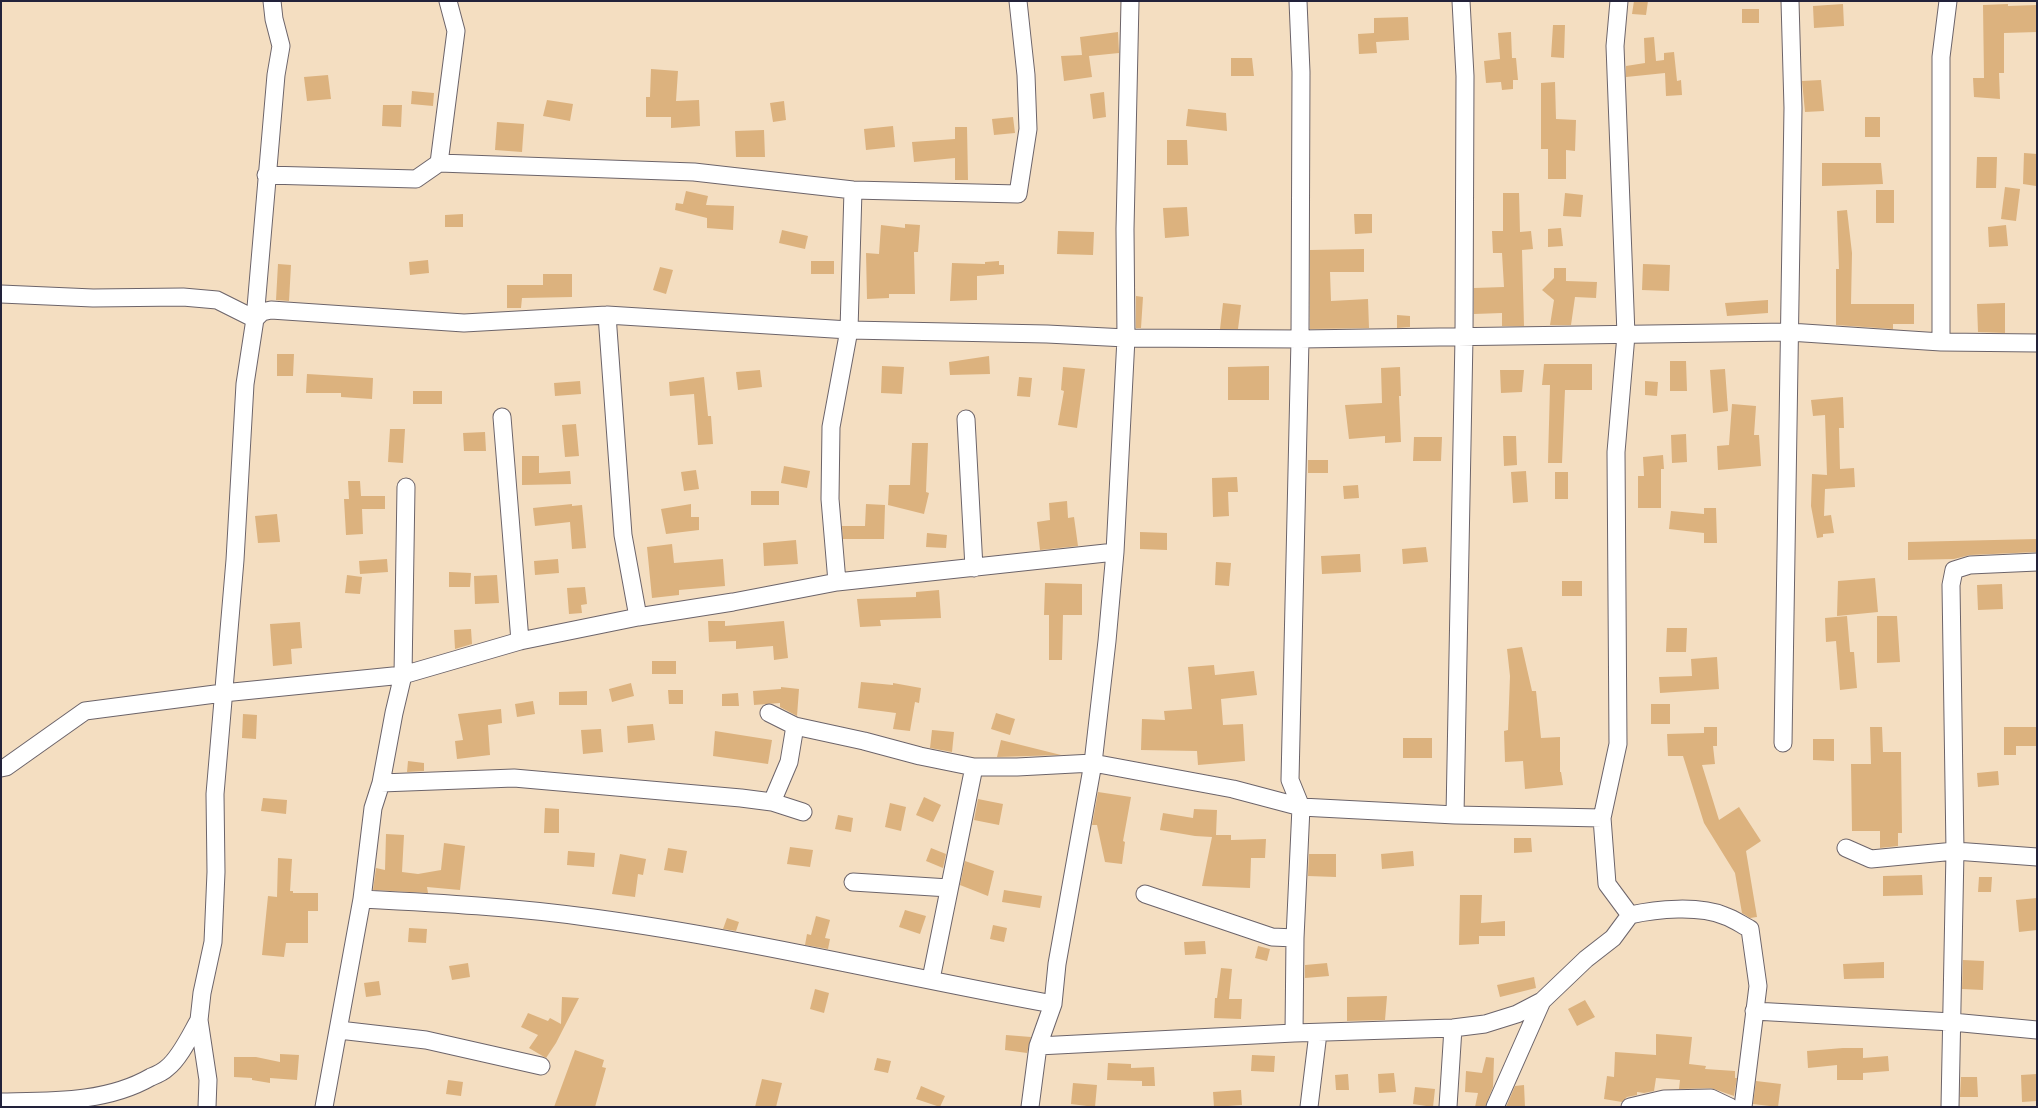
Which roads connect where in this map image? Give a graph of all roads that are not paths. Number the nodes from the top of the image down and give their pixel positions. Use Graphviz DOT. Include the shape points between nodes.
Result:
graph roads {
  1 [pos="272,1"];
  2 [pos="448,1"];
  3 [pos="1018,1"];
  4 [pos="1130,1"];
  5 [pos="1298,1"];
  6 [pos="1461,1"];
  7 [pos="1619,1"];
  8 [pos="1790,1"];
  9 [pos="1948,1"];
  10 [pos="439,163"];
  11 [pos="266,175"];
  12 [pos="853,190"];
  13 [pos="1,294"];
  14 [pos="607,315"];
  15 [pos="254,320"];
  16 [pos="849,330"];
  17 [pos="1789,332"];
  18 [pos="1626,335"];
  19 [pos="1464,337"];
  20 [pos="1126,338"];
  21 [pos="1300,339"];
  22 [pos="1941,342"];
  23 [pos="2037,343"];
  24 [pos="502,417"];
  25 [pos="966,419"];
  26 [pos="406,487"];
  27 [pos="1115,552"];
  28 [pos="2037,562"];
  29 [pos="974,568"];
  30 [pos="837,582"];
  31 [pos="638,616"];
  32 [pos="520,641"];
  33 [pos="403,675"];
  34 [pos="223,693"];
  35 [pos="769,713"];
  36 [pos="795,726"];
  37 [pos="1783,743"];
  38 [pos="1093,763"];
  39 [pos="974,767"];
  40 [pos="3,769"];
  41 [pos="381,783"];
  42 [pos="772,802"];
  43 [pos="1301,807"];
  44 [pos="803,812"];
  45 [pos="1455,815"];
  46 [pos="1602,818"];
  47 [pos="1846,848"];
  48 [pos="1955,852"];
  49 [pos="2037,857"];
  50 [pos="853,882"];
  51 [pos="949,888"];
  52 [pos="1145,894"];
  53 [pos="362,899"];
  54 [pos="1630,915"];
  55 [pos="1295,938"];
  56 [pos="931,979"];
  57 [pos="1542,1000"];
  58 [pos="1052,1004"];
  59 [pos="1754,1011"];
  60 [pos="199,1020"];
  61 [pos="1952,1022"];
  62 [pos="1453,1028"];
  63 [pos="339,1030"];
  64 [pos="2037,1030"];
  65 [pos="1294,1033"];
  66 [pos="1318,1033"];
  67 [pos="1038,1046"];
  68 [pos="541,1066"];
  69 [pos="1,1102"];
  70 [pos="207,1107"];
  71 [pos="324,1107"];
  72 [pos="1030,1107"];
  73 [pos="1309,1107"];
  74 [pos="1448,1107"];
  75 [pos="1495,1107"];
  76 [pos="1630,1107"];
  77 [pos="1730,1107"];
  78 [pos="1743,1107"];
  79 [pos="1950,1107"];
  1 -- 11 [label="street" via="281,46"];
  2 -- 10 [label="street" via="456,31"];
  3 -- 12 [label="street" via="1026,75 1028,129 1018,194"];
  4 -- 20 [label="street" via="1125,229"];
  5 -- 21 [label="street" via="1301,72"];
  6 -- 19 [label="street" via="1465,84"];
  7 -- 18 [label="street" via="1615,46"];
  8 -- 17 [label="street" via="1793,108"];
  9 -- 22 [label="street" via="1941,57"];
  10 -- 11 [label="street" via="416,179"];
  10 -- 12 [label="street" via="694,172"];
  11 -- 15 [label="street"];
  12 -- 16 [label="street"];
  13 -- 15 [label="street" via="93,298 183,297 217,300"];
  14 -- 15 [label="street" via="464,323 271,310 262,312"];
  14 -- 16 [label="street"];
  14 -- 31 [label="street" via="623,535"];
  15 -- 34 [label="street" via="244,384 235,560"];
  16 -- 20 [label="street"];
  16 -- 30 [label="street" via="831,427 830,499"];
  17 -- 18 [label="street"];
  17 -- 22 [label="street"];
  17 -- 37 [label="street"];
  18 -- 19 [label="street"];
  18 -- 46 [label="street" via="1616,452 1618,744"];
  19 -- 21 [label="street"];
  19 -- 45 [label="street"];
  20 -- 21 [label="street"];
  20 -- 27 [label="street"];
  21 -- 43 [label="street" via="1290,780"];
  22 -- 23 [label="street"];
  24 -- 32 [label="street"];
  25 -- 29 [label="street"];
  26 -- 33 [label="street"];
  27 -- 29 [label="street"];
  27 -- 38 [label="street"];
  28 -- 48 [label="street" via="1970,565 1954,570 1951,584"];
  29 -- 30 [label="street"];
  30 -- 31 [label="street" via="733,602"];
  31 -- 32 [label="street"];
  32 -- 33 [label="street"];
  33 -- 34 [label="street"];
  33 -- 41 [label="street"];
  34 -- 40 [label="street" via="85,711"];
  34 -- 60 [label="street" via="215,794 216,872 213,942"];
  35 -- 36 [label="street"];
  36 -- 39 [label="street"];
  36 -- 42 [label="street" via="789,762"];
  38 -- 39 [label="street"];
  38 -- 43 [label="street" via="1232,789"];
  38 -- 58 [label="street" via="1058,956"];
  39 -- 51 [label="street"];
  41 -- 42 [label="street" via="514,778"];
  41 -- 53 [label="street" via="374,808"];
  42 -- 44 [label="street"];
  43 -- 45 [label="street"];
  43 -- 55 [label="street"];
  45 -- 46 [label="street"];
  46 -- 54 [label="street" via="1607,884"];
  47 -- 48 [label="street" via="1872,859"];
  48 -- 49 [label="street"];
  48 -- 61 [label="street"];
  50 -- 51 [label="street"];
  51 -- 56 [label="street"];
  52 -- 55 [label="street" via="1272,937"];
  53 -- 56 [label="street" via="464,904 592,918 714,937"];
  53 -- 63 [label="street"];
  54 -- 57 [label="street" via="1613,938"];
  54 -- 59 [label="street" via="1656,909 1696,910 1725,915 1750,929 1758,986"];
  55 -- 65 [label="street"];
  56 -- 58 [label="street"];
  57 -- 62 [label="street" via="1517,1014 1485,1024"];
  57 -- 75 [label="street"];
  58 -- 67 [label="street"];
  59 -- 61 [label="street"];
  59 -- 78 [label="street"];
  60 -- 69 [label="street" via="168,1068 139,1084 102,1096 55,1101"];
  60 -- 70 [label="street" via="208,1080"];
  61 -- 64 [label="street"];
  61 -- 79 [label="street"];
  62 -- 66 [label="street"];
  62 -- 74 [label="street"];
  63 -- 68 [label="street" via="426,1040"];
  63 -- 71 [label="street"];
  65 -- 66 [label="street"];
  65 -- 67 [label="street"];
  66 -- 73 [label="street"];
  67 -- 72 [label="street"];
  76 -- 77 [label="street" via="1664,1099 1711,1098"];
}
